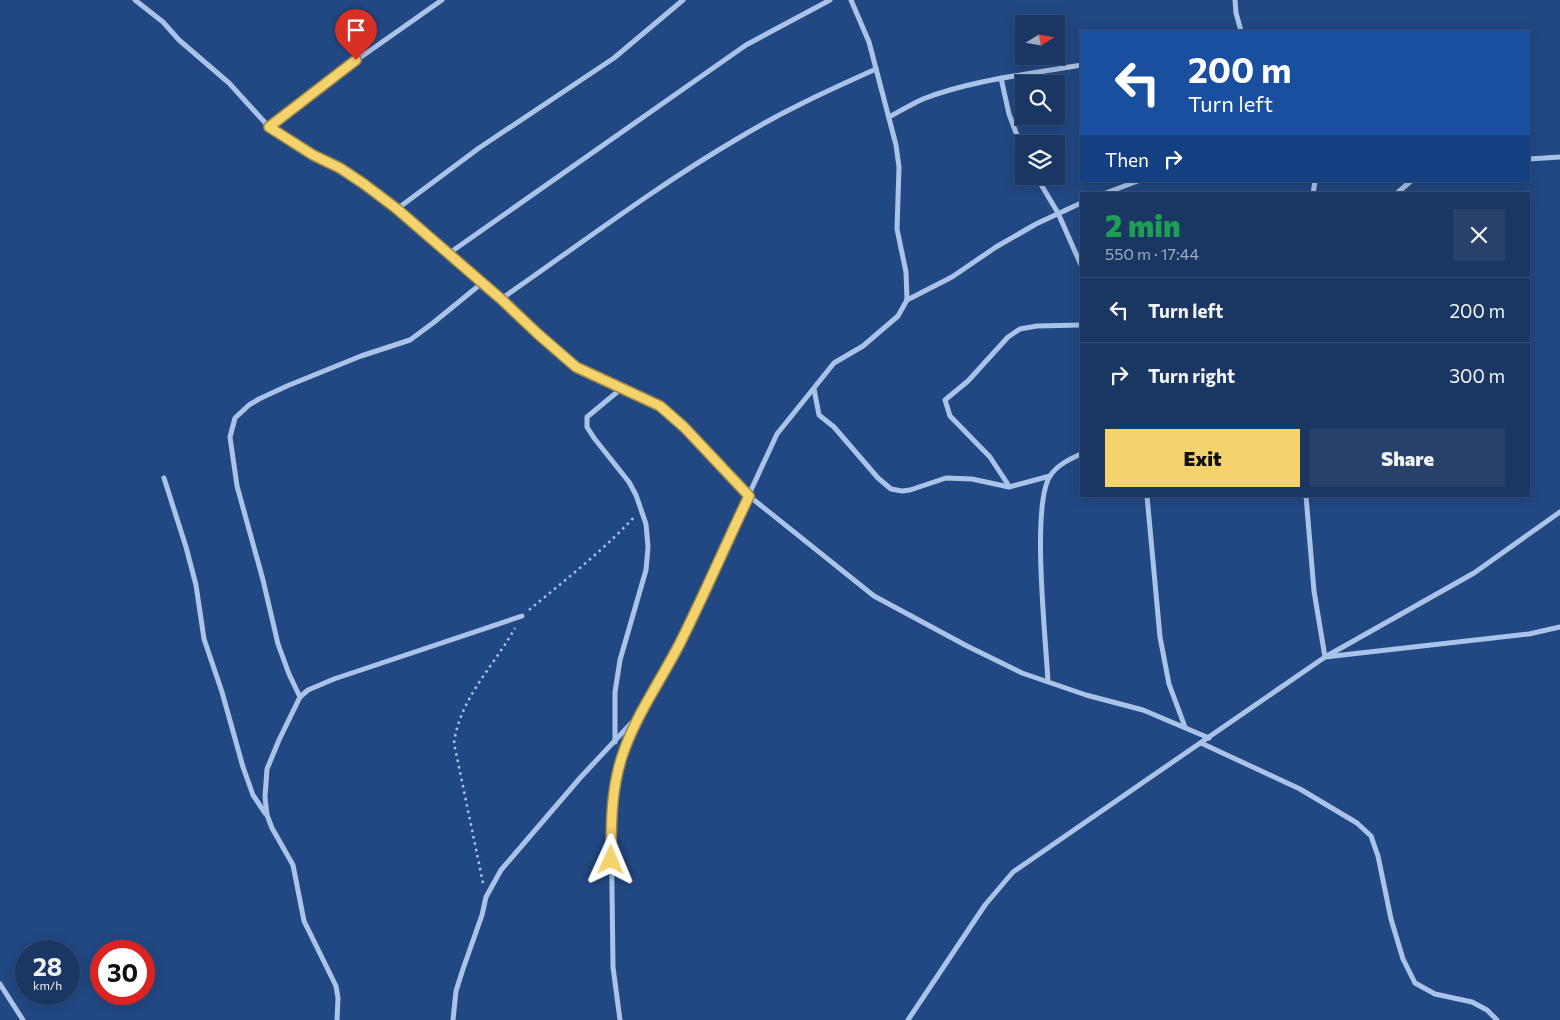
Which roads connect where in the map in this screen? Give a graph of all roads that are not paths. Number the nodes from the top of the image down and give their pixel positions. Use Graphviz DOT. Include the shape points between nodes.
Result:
graph roads {
  1 [pos="135,0"];
  2 [pos="442,0"];
  3 [pos="683,0"];
  4 [pos="830,0"];
  5 [pos="851,0"];
  6 [pos="1236,0"];
  7 [pos="1241,30"];
  8 [pos="1080,66"];
  9 [pos="876,69"];
  10 [pos="1001,78"];
  11 [pos="889,117"];
  12 [pos="269,127"];
  13 [pos="1017,135"];
  14 [pos="1560,157"];
  15 [pos="1530,159"];
  16 [pos="1135,182"];
  17 [pos="1410,182"];
  18 [pos="1041,185"];
  19 [pos="1108,192"];
  20 [pos="1398,192"];
  21 [pos="1080,203"];
  22 [pos="397,209"];
  23 [pos="1058,213"];
  24 [pos="448,254"];
  25 [pos="1080,263"];
  26 [pos="482,282"];
  27 [pos="501,299"];
  28 [pos="907,300"];
  29 [pos="1080,324"];
  30 [pos="622,388"];
  31 [pos="814,389"];
  32 [pos="1080,454"];
  33 [pos="1050,476"];
  34 [pos="164,478"];
  35 [pos="1009,487"];
  36 [pos="749,496"];
  37 [pos="1147,497"];
  38 [pos="1306,497"];
  39 [pos="1560,512"];
  40 [pos="522,616"];
  41 [pos="1560,626"];
  42 [pos="1325,657"];
  43 [pos="1048,682"];
  44 [pos="300,697"];
  45 [pos="640,714"];
  46 [pos="1185,727"];
  47 [pos="1209,738"];
  48 [pos="614,742"];
  49 [pos="1201,743"];
  50 [pos="267,815"];
  51 [pos="0,984"];
  52 [pos="24,1020"];
  53 [pos="337,1020"];
  54 [pos="452,1020"];
  55 [pos="620,1020"];
  56 [pos="908,1020"];
  57 [pos="1497,1020"];
  1 -- 12 [label="street" via="229,83"];
  2 -- 12 [label="street" via="341,71"];
  3 -- 22 [label="street" via="614,58 486,143"];
  4 -- 24 [label="street" via="746,46"];
  5 -- 9 [label="street" via="869,42"];
  6 -- 7 [label="street"];
  8 -- 10 [label="street"];
  9 -- 11 [label="street"];
  9 -- 27 [label="street" via="736,139 666,183"];
  10 -- 11 [label="street" via="924,99"];
  10 -- 13 [label="street"];
  11 -- 28 [label="street" via="899,167 897,229 906,272"];
  12 -- 22 [label="street" via="340,168"];
  14 -- 15 [label="street"];
  16 -- 19 [label="street"];
  17 -- 20 [label="street"];
  18 -- 23 [label="street"];
  21 -- 23 [label="street"];
  22 -- 24 [label="street"];
  23 -- 25 [label="street"];
  23 -- 28 [label="street" via="996,247 952,277"];
  24 -- 26 [label="street"];
  26 -- 27 [label="street"];
  26 -- 44 [label="street" via="410,340 339,364 273,392 249,404 235,418 230,437 237,486 278,644"];
  27 -- 30 [label="street" via="576,367"];
  28 -- 31 [label="street" via="898,316 863,346 834,363"];
  29 -- 35 [label="street" via="1020,329 945,400 950,416 990,457"];
  30 -- 36 [label="street" via="660,406 672,416"];
  30 -- 48 [label="street" via="587,417 587,427 629,482 642,509 648,547 646,570 620,660 615,692"];
  31 -- 35 [label="street" via="819,415 891,489 902,492 946,478 972,479"];
  31 -- 36 [label="street" via="777,434"];
  32 -- 33 [label="street" via="1068,459"];
  33 -- 35 [label="street"];
  33 -- 43 [label="street" via="1044,491 1041,527"];
  34 -- 50 [label="street" via="196,585 204,639 243,767 254,795"];
  36 -- 43 [label="street" via="874,596 967,646"];
  36 -- 45 [label="street" via="681,641"];
  37 -- 46 [label="street" via="1160,637 1168,684"];
  38 -- 42 [label="street" via="1314,591"];
  39 -- 42 [label="street" via="1474,573"];
  40 -- 44 [label="street" via="334,679"];
  41 -- 42 [label="street" via="1529,634"];
  42 -- 47 [label="street"];
  43 -- 46 [label="street" via="1143,710"];
  44 -- 50 [label="street" via="267,769"];
  45 -- 48 [label="street"];
  45 -- 55 [label="street" via="624,749 611,812 613,967"];
  46 -- 47 [label="street"];
  47 -- 49 [label="street"];
  48 -- 54 [label="street" via="501,870 486,896 456,991"];
  49 -- 56 [label="street" via="1013,872 986,904"];
  49 -- 57 [label="street" via="1300,789 1357,823 1371,836 1402,958 1415,983 1435,994 1472,1002"];
  50 -- 53 [label="street" via="292,862 304,921 336,986"];
  51 -- 52 [label="street"];
}
